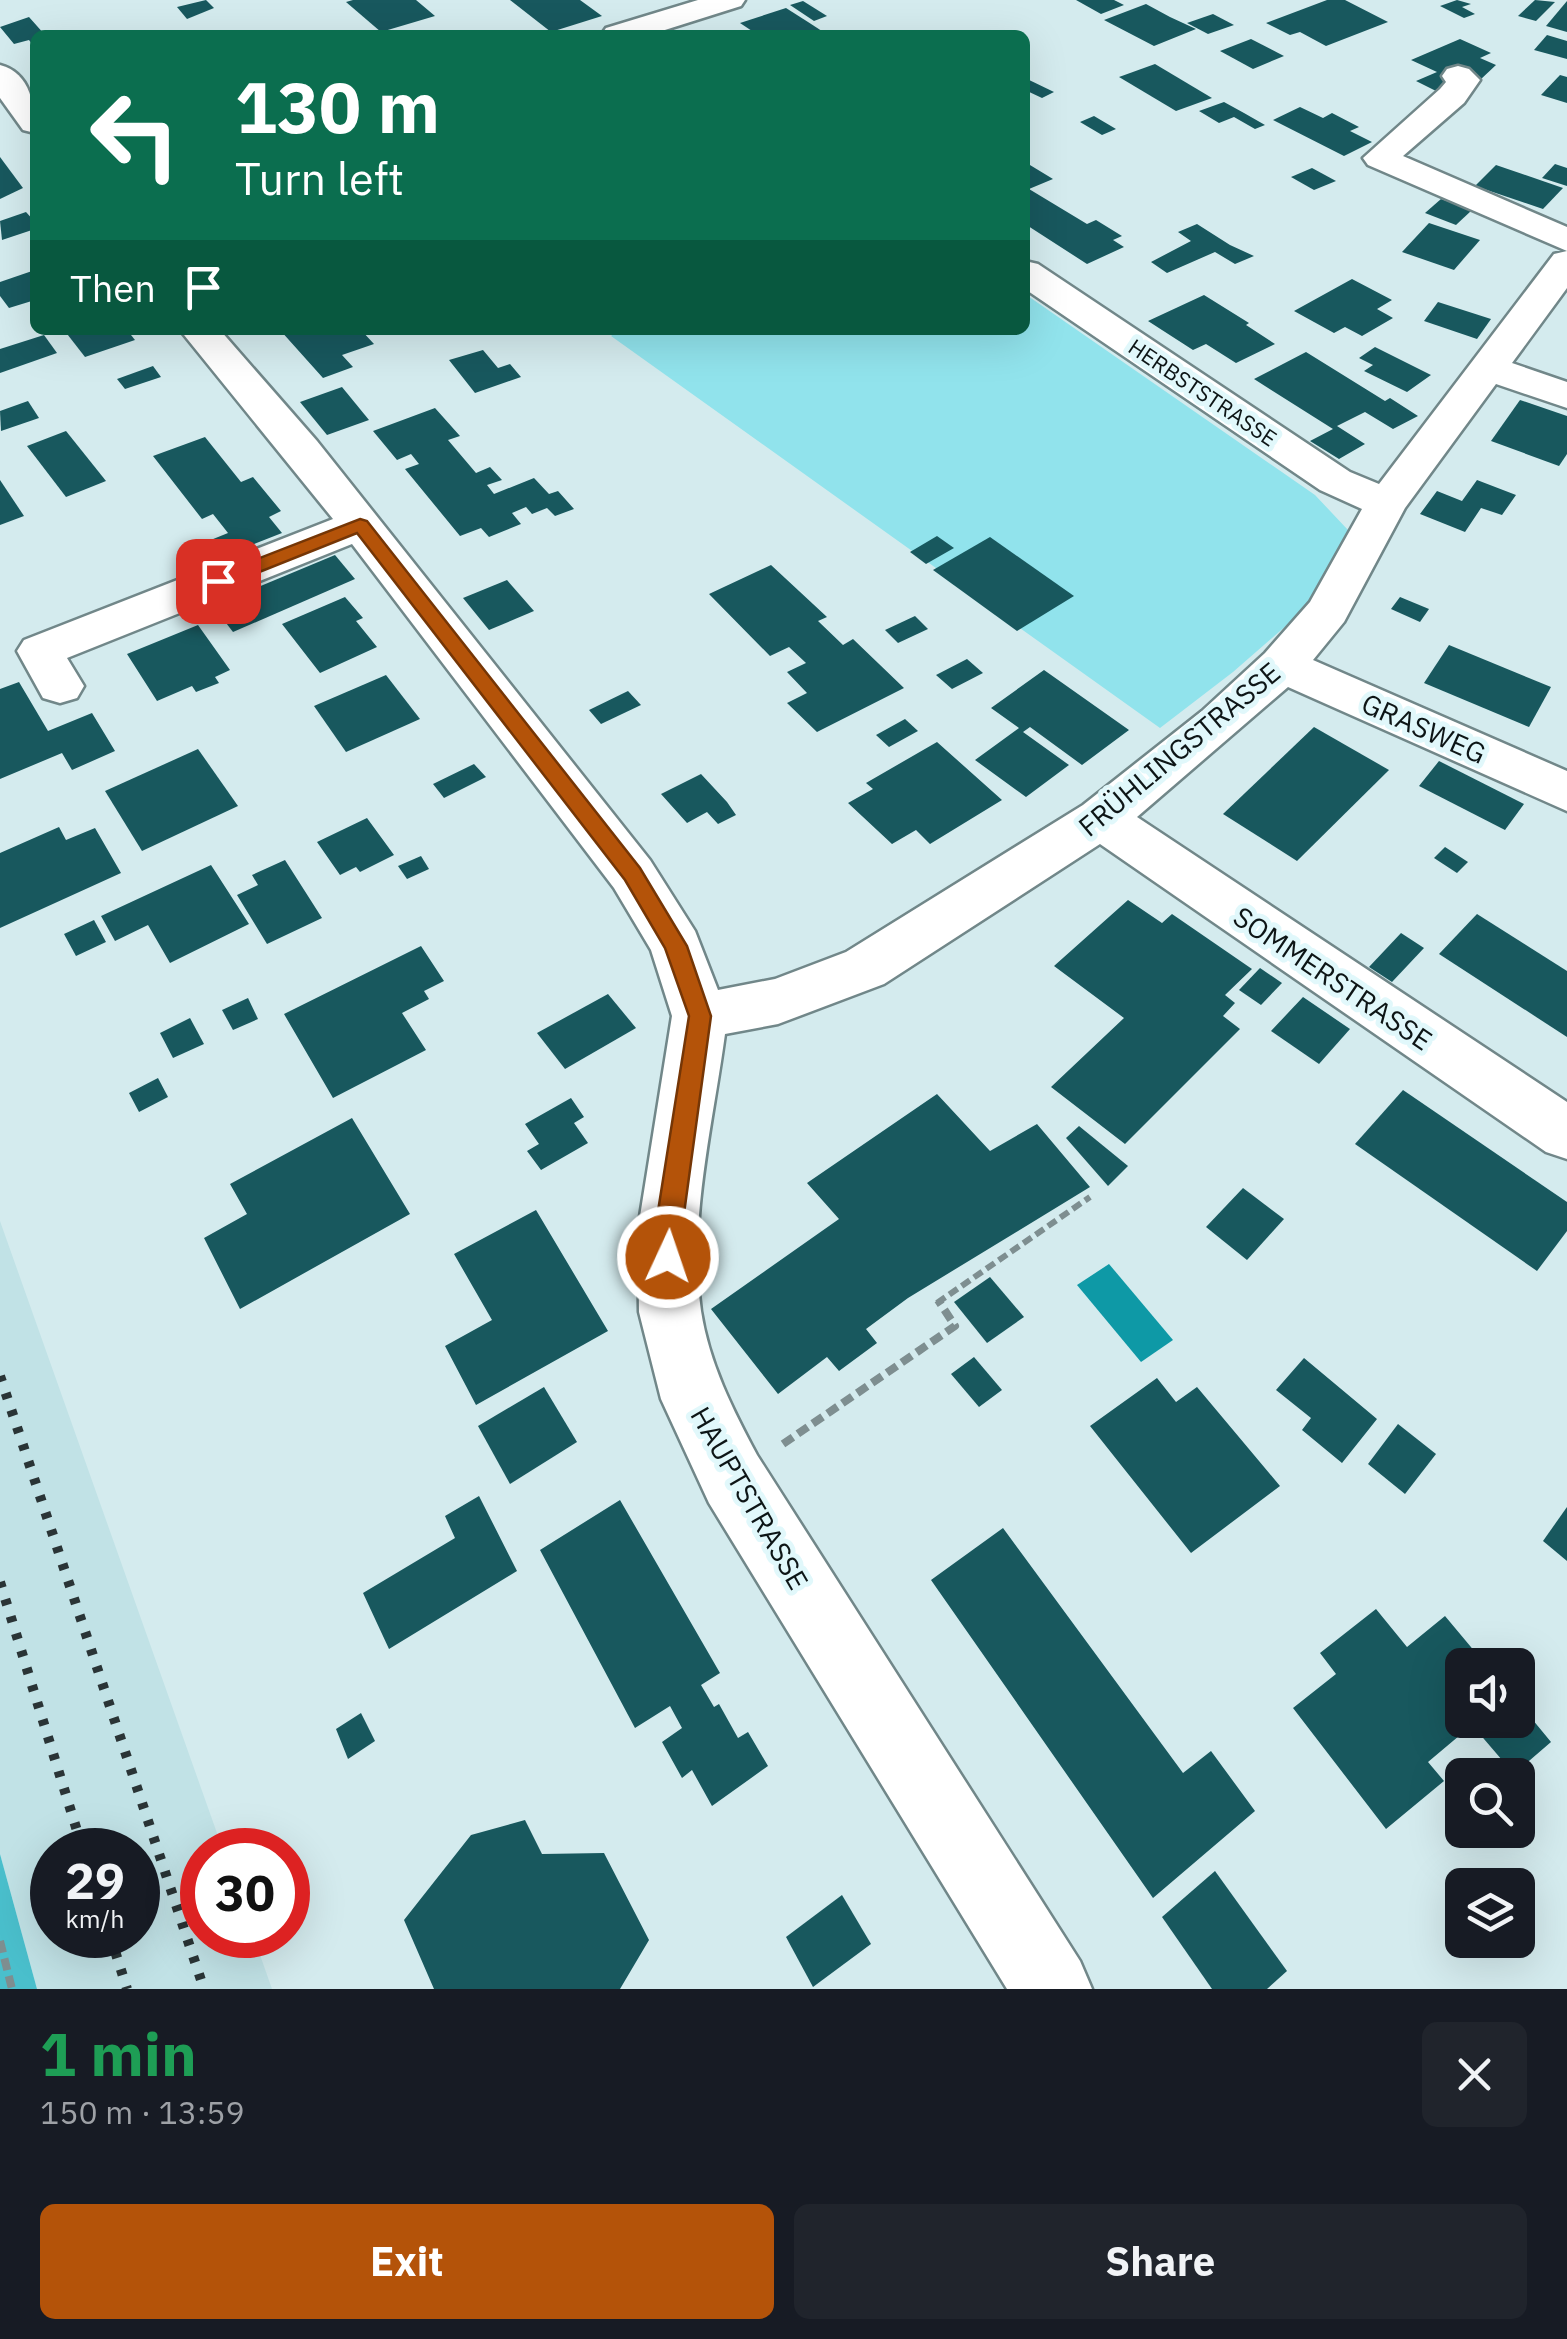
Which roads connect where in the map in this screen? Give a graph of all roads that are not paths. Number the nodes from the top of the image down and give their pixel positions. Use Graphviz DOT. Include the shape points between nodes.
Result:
graph roads {
  1 [pos="622,0"];
  2 [pos="730,0"];
  3 [pos="661,29"];
  4 [pos="0,75"];
  5 [pos="1458,76"];
  6 [pos="30,116"];
  7 [pos="1567,240"];
  8 [pos="1567,262"];
  9 [pos="1030,275"];
  10 [pos="203,335"];
  11 [pos="1488,368"];
  12 [pos="1567,396"];
  13 [pos="1386,504"];
  14 [pos="360,525"];
  15 [pos="1282,666"];
  16 [pos="60,686"];
  17 [pos="1567,792"];
  18 [pos="1101,819"];
  19 [pos="700,1016"];
  20 [pos="1567,1134"];
  21 [pos="1052,1989"];
  1 -- 3 [label="street"];
  2 -- 3 [label="street"];
  4 -- 6 [label="street"];
  5 -- 7 [label="street" via="1464,80 1452,96 1380,158"];
  8 -- 11 [label="street, FRÜHLINGSTRASSE"];
  9 -- 13 [label="street, HERBSTSTRASSE" via="1335,481"];
  10 -- 14 [label="street, HAUPTSTRASSE"];
  11 -- 12 [label="street"];
  11 -- 13 [label="street, FRÜHLINGSTRASSE"];
  13 -- 15 [label="street, FRÜHLINGSTRASSE" via="1328,610"];
  14 -- 16 [label="street" via="40,651"];
  14 -- 19 [label="street, HAUPTSTRASSE" via="632,874 676,946"];
  15 -- 17 [label="street, GRASWEG"];
  15 -- 18 [label="street, FRÜHLINGSTRASSE"];
  18 -- 19 [label="street, FRÜHLINGSTRASSE" via="865,968 778,1001"];
  18 -- 20 [label="street, SOMMERSTRASSE"];
  19 -- 21 [label="street, HAUPTSTRASSE" via="668,1230 670,1312 693,1399 732,1479"];
}
